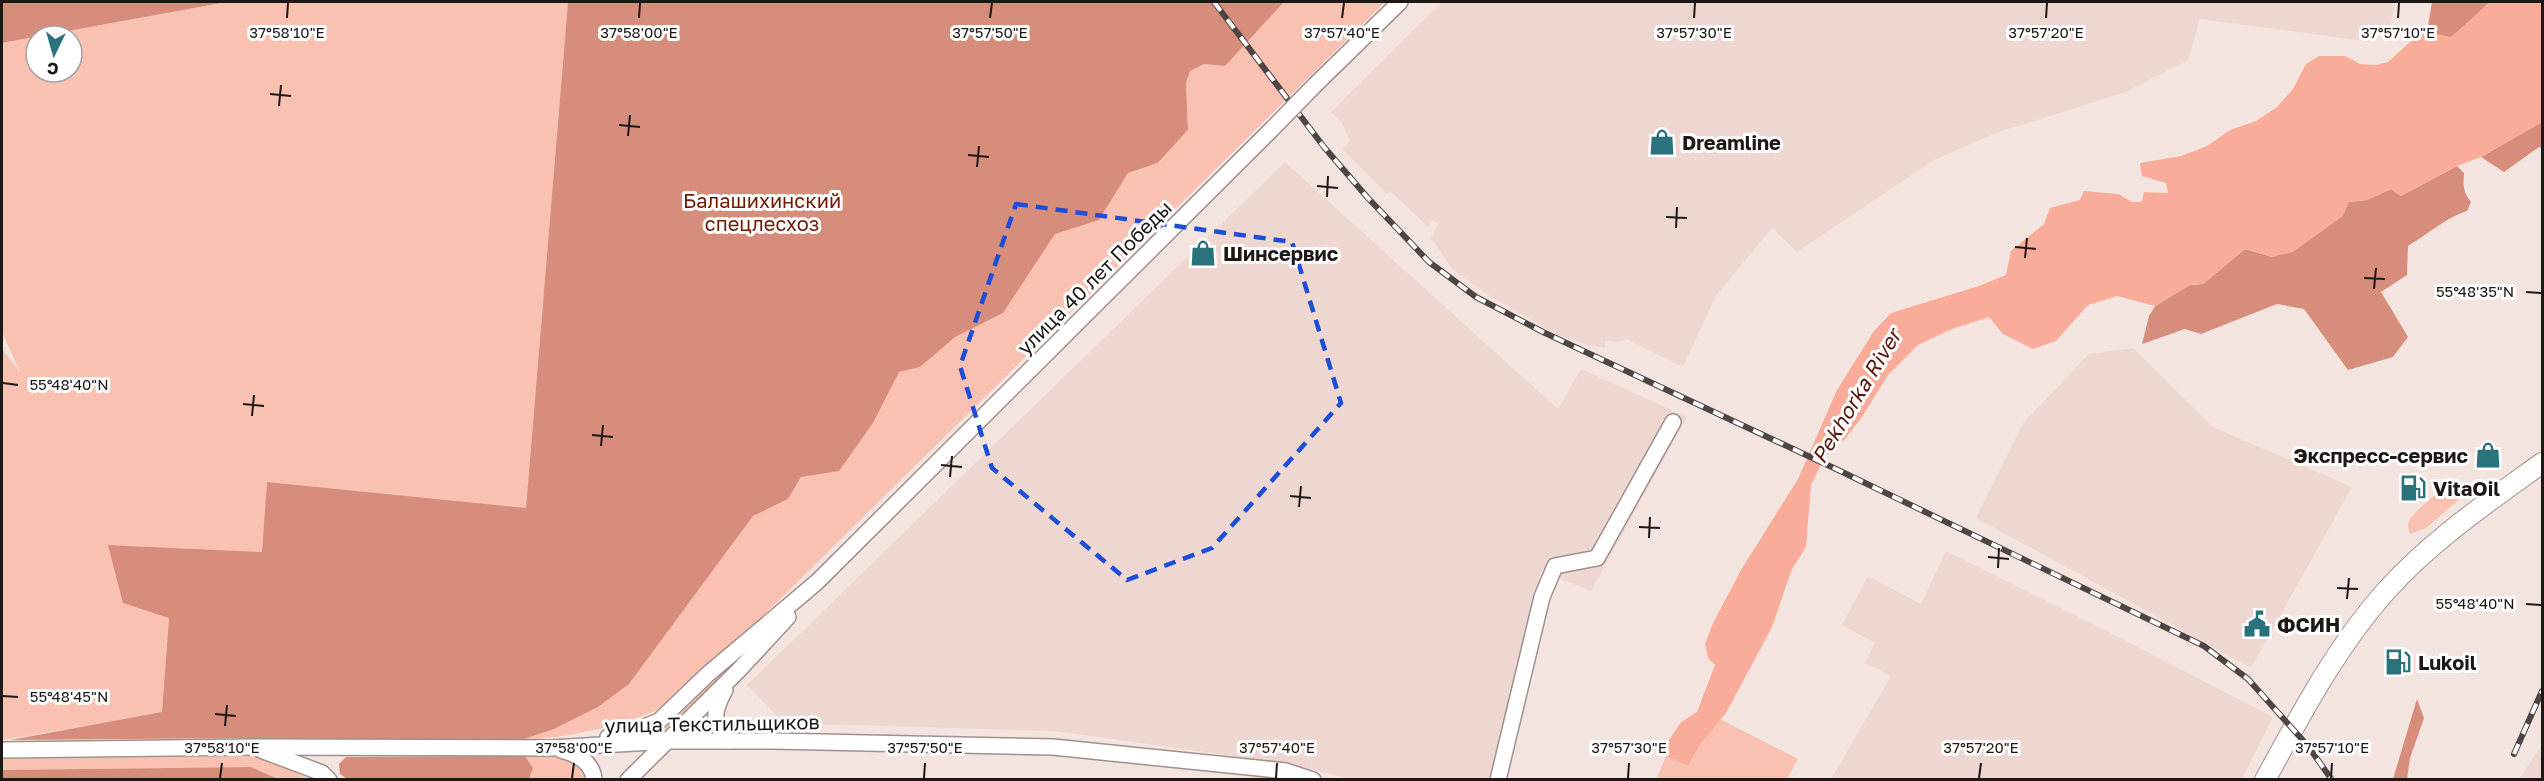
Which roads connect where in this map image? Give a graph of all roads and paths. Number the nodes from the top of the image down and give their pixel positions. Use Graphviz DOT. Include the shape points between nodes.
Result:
graph roads {
  1 [pos="1400,2"];
  2 [pos="1672,422"];
  3 [pos="2542,463"];
  4 [pos="817,582"];
  5 [pos="739,670"];
  6 [pos="669,741"];
  7 [pos="729,741"];
  8 [pos="253,747"];
  9 [pos="340,747"];
  10 [pos="552,748"];
  11 [pos="2,750"];
  12 [pos="326,776"];
  13 [pos="594,780"];
  14 [pos="628,780"];
  15 [pos="1313,780"];
  16 [pos="1498,780"];
  17 [pos="2265,780"];
  1 -- 4 [label="street, улица 40 лет Победы, bridge"];
  2 -- 16 [label="street" via="1597,558 1555,566 1542,597"];
  3 -- 17 [label="main road" via="2444,536 2387,590 2331,662"];
  4 -- 5 [label="street, улица 40 лет Победы"];
  4 -- 10 [label="street, улица 40 лет Победы" via="659,721 634,731"];
  5 -- 6 [label="street, улица 40 лет Победы"];
  5 -- 7 [label="street" via="716,708 717,725"];
  6 -- 7 [label="street, улица Текстильщиков"];
  6 -- 10 [label="street, улица Текстильщиков"];
  6 -- 14 [label="street, улица 40 лет Победы"];
  7 -- 15 [label="street, улица Текстильщиков" via="1053,747 1287,771"];
  8 -- 9 [label="street, улица Текстильщиков"];
  8 -- 11 [label="street, улица Текстильщиков"];
  8 -- 12 [label="street"];
  9 -- 10 [label="street, улица Текстильщиков"];
  9 -- 12 [label="street" via="323,753 320,766"];
  10 -- 13 [label="street" via="580,757 588,764"];
}
